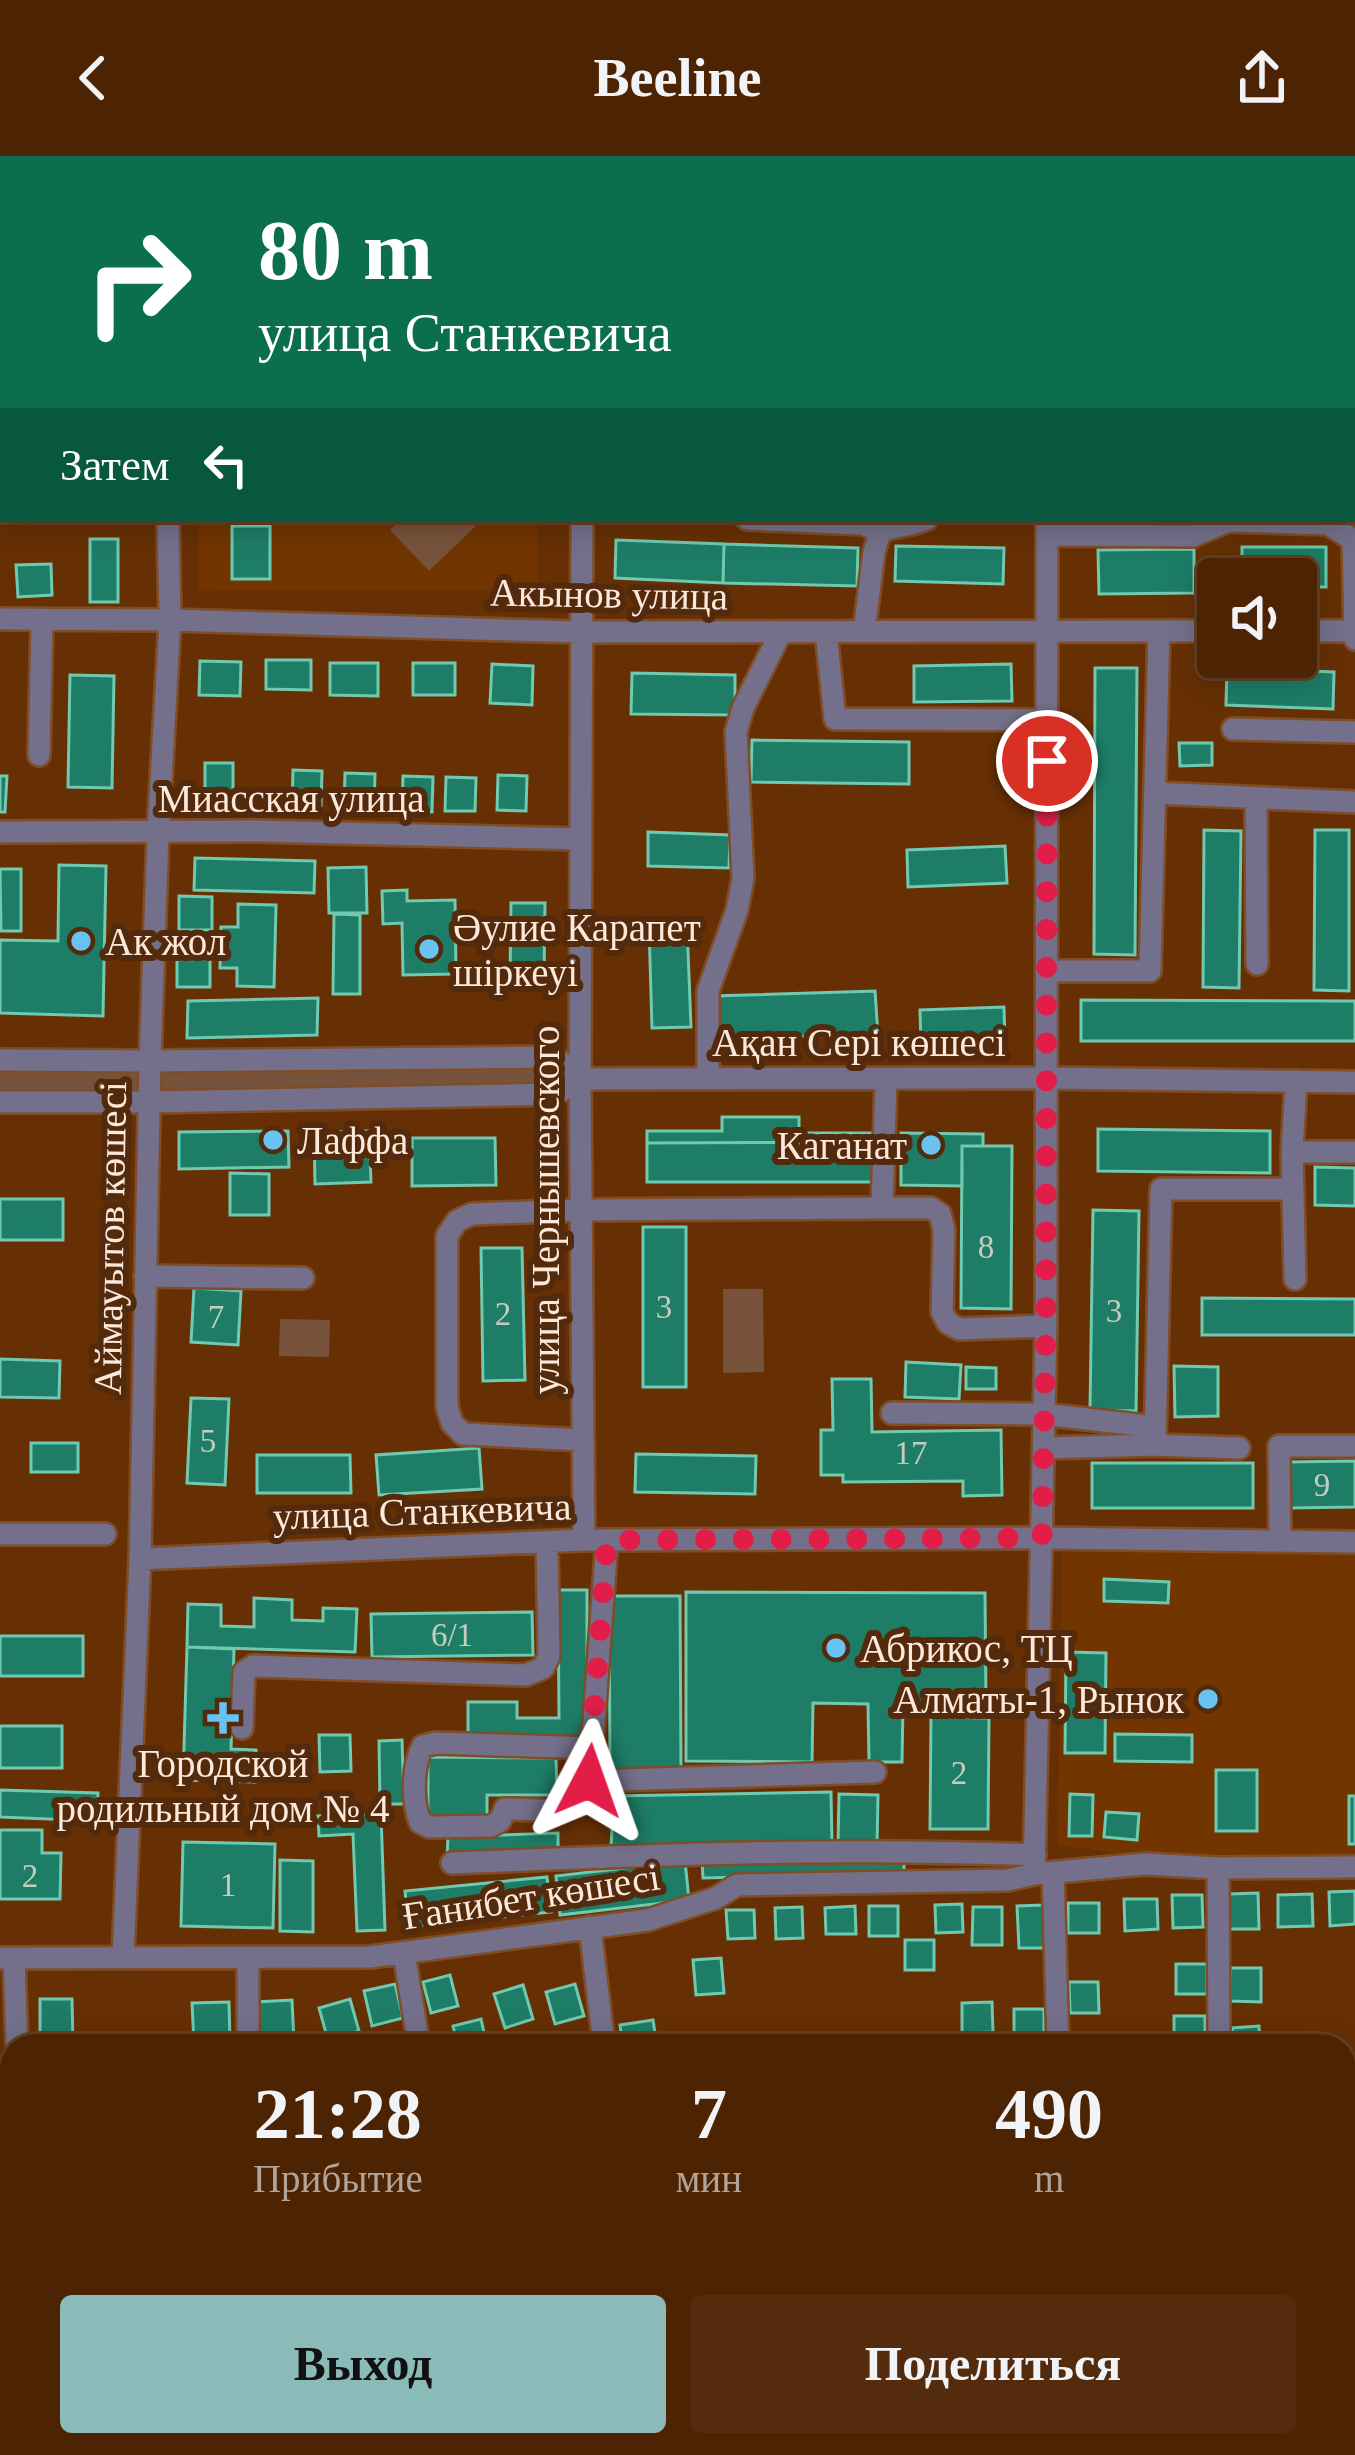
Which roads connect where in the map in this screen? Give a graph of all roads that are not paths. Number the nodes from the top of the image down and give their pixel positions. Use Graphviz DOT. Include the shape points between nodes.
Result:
graph roads {
  1 [pos="168,522"];
  2 [pos="582,522"];
  3 [pos="817,522"];
  4 [pos="920,522"];
  5 [pos="1226,522"];
  6 [pos="1329,522"];
  7 [pos="1047,527"];
  8 [pos="880,532"];
  9 [pos="1354,542"];
  10 [pos="0,619"];
  11 [pos="42,619"];
  12 [pos="170,620"];
  13 [pos="1197,631"];
  14 [pos="580,632"];
  15 [pos="781,632"];
  16 [pos="826,632"];
  17 [pos="864,632"];
  18 [pos="1047,632"];
  19 [pos="1159,632"];
  20 [pos="1317,632"];
  21 [pos="1355,634"];
  22 [pos="1047,719"];
  23 [pos="1233,729"];
  24 [pos="1355,732"];
  25 [pos="39,754"];
  26 [pos="1155,794"];
  27 [pos="1256,798"];
  28 [pos="1355,802"];
  29 [pos="0,832"];
  30 [pos="158,833"];
  31 [pos="581,839"];
  32 [pos="1257,964"];
  33 [pos="1047,971"];
  34 [pos="0,1060"];
  35 [pos="150,1061"];
  36 [pos="709,1078"];
  37 [pos="886,1078"];
  38 [pos="1047,1078"];
  39 [pos="580,1079"];
  40 [pos="1296,1081"];
  41 [pos="1355,1082"];
  42 [pos="0,1102"];
  43 [pos="148,1102"];
  44 [pos="1355,1152"];
  45 [pos="1292,1153"];
  46 [pos="1293,1189"];
  47 [pos="882,1208"];
  48 [pos="581,1210"];
  49 [pos="146,1276"];
  50 [pos="303,1278"];
  51 [pos="1295,1279"];
  52 [pos="1046,1327"];
  53 [pos="892,1413"];
  54 [pos="1044,1414"];
  55 [pos="1155,1436"];
  56 [pos="583,1440"];
  57 [pos="1355,1445"];
  58 [pos="1044,1448"];
  59 [pos="1239,1448"];
  60 [pos="0,1534"];
  61 [pos="105,1534"];
  62 [pos="1042,1538"];
  63 [pos="584,1540"];
  64 [pos="607,1540"];
  65 [pos="1280,1541"];
  66 [pos="547,1542"];
  67 [pos="1355,1542"];
  68 [pos="140,1558"];
  69 [pos="242,1728"];
  70 [pos="592,1748"];
  71 [pos="874,1772"];
  72 [pos="589,1781"];
  73 [pos="452,1863"];
  74 [pos="1040,1867"];
  75 [pos="1355,1867"];
  76 [pos="1219,1868"];
  77 [pos="590,1928"];
  78 [pos="404,1953"];
  79 [pos="7,1958"];
  80 [pos="123,1958"];
  81 [pos="248,1958"];
  82 [pos="15,2034"];
  83 [pos="248,2034"];
  84 [pos="417,2034"];
  85 [pos="603,2034"];
  86 [pos="1057,2034"];
  87 [pos="1219,2034"];
  1 -- 12 [label="street, Аймауытов көшесі"];
  2 -- 14 [label="street, улица Чернышевского"];
  3 -- 8 [label="street"];
  4 -- 8 [label="street"];
  5 -- 7 [label="street" via="1193,536"];
  6 -- 9 [label="street"];
  7 -- 18 [label="street"];
  8 -- 17 [label="street"];
  9 -- 21 [label="street"];
  10 -- 11 [label="street, Акынов улица"];
  11 -- 12 [label="street, Акынов улица"];
  11 -- 25 [label="street"];
  12 -- 14 [label="street, Акынов улица"];
  12 -- 30 [label="street, Аймауытов көшесі"];
  13 -- 19 [label="street, Акынов улица"];
  14 -- 15 [label="street, Акынов улица"];
  14 -- 31 [label="street, улица Чернышевского"];
  15 -- 16 [label="street, Акынов улица"];
  15 -- 36 [label="street" via="736,732 743,878 708,991"];
  16 -- 17 [label="street, Акынов улица"];
  16 -- 22 [label="street" via="836,719"];
  17 -- 18 [label="street, Акынов улица"];
  18 -- 19 [label="street, Акынов улица"];
  18 -- 22 [label="street"];
  19 -- 26 [label="street"];
  20 -- 21 [label="street"];
  22 -- 33 [label="street"];
  23 -- 24 [label="street"];
  26 -- 27 [label="street"];
  26 -- 33 [label="street" via="1150,971"];
  27 -- 28 [label="street"];
  27 -- 32 [label="street"];
  29 -- 30 [label="street, Миасская улица"];
  30 -- 31 [label="street, Миасская улица"];
  30 -- 35 [label="street, Аймауытов көшесі"];
  31 -- 39 [label="street, улица Чернышевского"];
  33 -- 38 [label="street"];
  34 -- 35 [label="street, Ақан Сері көшесі"];
  35 -- 39 [label="street, Ақан Сері көшесі" via="555,1057"];
  35 -- 43 [label="street, Аймауытов көшесі"];
  36 -- 37 [label="street, Ақан Сері көшесі"];
  36 -- 39 [label="street, Ақан Сері көшесі"];
  37 -- 38 [label="street, Ақан Сері көшесі"];
  37 -- 47 [label="street"];
  38 -- 40 [label="street, Ақан Сері көшесі"];
  38 -- 52 [label="street"];
  39 -- 43 [label="street, Ақан Сері көшесі" via="556,1094"];
  39 -- 48 [label="street, улица Чернышевского"];
  40 -- 41 [label="street, Ақан Сері көшесі"];
  40 -- 45 [label="street"];
  42 -- 43 [label="street, Ақан Сері көшесі"];
  43 -- 49 [label="street, Аймауытов көшесі"];
  44 -- 45 [label="street"];
  45 -- 46 [label="street"];
  46 -- 51 [label="street"];
  46 -- 55 [label="street" via="1161,1189"];
  47 -- 48 [label="street"];
  47 -- 52 [label="street" via="940,1214 947,1323"];
  48 -- 56 [label="street, улица Чернышевского"];
  48 -- 56 [label="street" via="472,1214 447,1235 447,1407 464,1434"];
  49 -- 50 [label="street"];
  49 -- 68 [label="street, Аймауытов көшесі"];
  52 -- 54 [label="street"];
  53 -- 54 [label="street"];
  54 -- 55 [label="street"];
  54 -- 58 [label="street"];
  55 -- 58 [label="street"];
  55 -- 59 [label="street"];
  56 -- 63 [label="street, улица Чернышевского"];
  57 -- 65 [label="street" via="1279,1446"];
  58 -- 62 [label="street"];
  60 -- 61 [label="street"];
  62 -- 64 [label="street, улица Станкевича"];
  62 -- 65 [label="street, улица Станкевича"];
  62 -- 74 [label="street"];
  63 -- 64 [label="street, улица Станкевича"];
  63 -- 66 [label="street, улица Станкевича"];
  64 -- 70 [label="street"];
  65 -- 67 [label="street, улица Станкевича"];
  66 -- 68 [label="street, улица Станкевича"];
  66 -- 69 [label="street" via="543,1668 526,1675 253,1666 244,1672"];
  68 -- 80 [label="street, Аймауытов көшесі"];
  70 -- 72 [label="street"];
  70 -- 72 [label="street" via="423,1746 415,1809 429,1827 491,1826 505,1809 565,1810"];
  71 -- 72 [label="street"];
  73 -- 74 [label="street" via="912,1850"];
  74 -- 76 [label="street, Ғанибет көшесі"];
  74 -- 77 [label="street, Ғанибет көшесі" via="1008,1880 737,1885 648,1919"];
  74 -- 86 [label="street"];
  75 -- 76 [label="street, Ғанибет көшесі"];
  76 -- 87 [label="street"];
  77 -- 78 [label="street, Ғанибет көшесі"];
  77 -- 85 [label="street"];
  78 -- 81 [label="street, Ғанибет көшесі"];
  78 -- 84 [label="street"];
  79 -- 80 [label="street, Ғанибет көшесі"];
  79 -- 82 [label="street"];
  80 -- 81 [label="street, Ғанибет көшесі"];
  81 -- 83 [label="street"];
}
